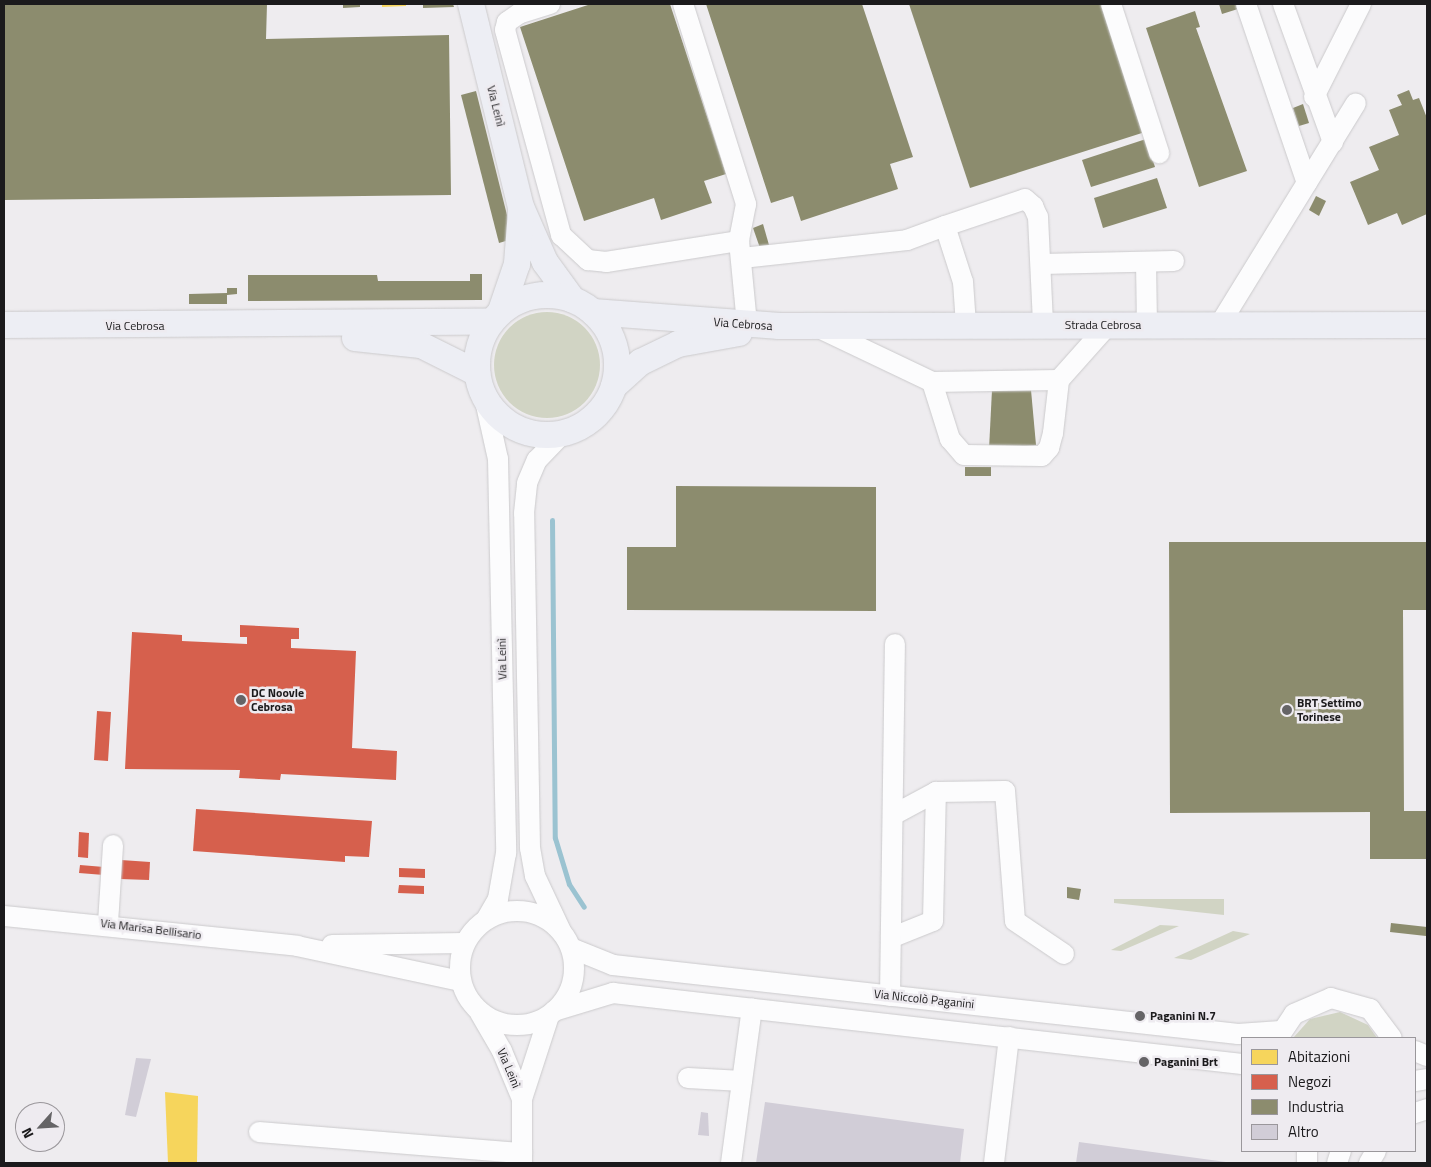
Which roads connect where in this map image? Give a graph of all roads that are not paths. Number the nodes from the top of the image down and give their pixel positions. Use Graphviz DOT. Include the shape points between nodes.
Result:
graph roads {
  1 [pos="471,4"];
  2 [pos="550,4"];
  3 [pos="683,4"];
  4 [pos="1111,4"];
  5 [pos="1246,4"];
  6 [pos="1283,4"];
  7 [pos="1361,4"];
  8 [pos="1314,97"];
  9 [pos="1356,103"];
  10 [pos="1333,142"];
  11 [pos="1159,153"];
  12 [pos="1307,183"];
  13 [pos="522,207"];
  14 [pos="945,226"];
  15 [pos="740,250"];
  16 [pos="1174,261"];
  17 [pos="1146,262"];
  18 [pos="1042,264"];
  19 [pos="582,306"];
  20 [pos="496,316"];
  21 [pos="747,324"];
  22 [pos="1147,324"];
  23 [pos="1220,324"];
  24 [pos="4,325"];
  25 [pos="966,325"];
  26 [pos="1044,325"];
  27 [pos="1108,325"];
  28 [pos="1427,325"];
  29 [pos="265,326"];
  30 [pos="779,326"];
  31 [pos="815,326"];
  32 [pos="1059,380"];
  33 [pos="932,382"];
  34 [pos="480,385"];
  35 [pos="614,386"];
  36 [pos="563,433"];
  37 [pos="895,644"];
  38 [pos="936,792"];
  39 [pos="895,814"];
  40 [pos="113,845"];
  41 [pos="4,916"];
  42 [pos="486,920"];
  43 [pos="108,923"];
  44 [pos="893,937"];
  45 [pos="566,940"];
  46 [pos="464,943"];
  47 [pos="298,946"];
  48 [pos="1064,954"];
  49 [pos="460,981"];
  50 [pos="890,996"];
  51 [pos="752,1008"];
  52 [pos="479,1013"];
  53 [pos="552,1014"];
  54 [pos="1280,1034"];
  55 [pos="1009,1037"];
  56 [pos="1391,1037"];
  57 [pos="1241,1064"];
  58 [pos="688,1078"];
  59 [pos="742,1081"];
  60 [pos="522,1099"];
  61 [pos="259,1132"];
  62 [pos="1375,1152"];
  63 [pos="522,1158"];
  64 [pos="731,1163"];
  65 [pos="994,1163"];
  66 [pos="1368,1163"];
  1 -- 13 [label="main road, Via Leinì"];
  2 -- 15 [label="street" via="520,13 507,22 505,30 561,235 588,260 606,262"];
  3 -- 15 [label="street" via="746,204"];
  4 -- 11 [label="street"];
  5 -- 12 [label="street"];
  6 -- 8 [label="street"];
  7 -- 8 [label="street"];
  8 -- 10 [label="street"];
  9 -- 10 [label="street"];
  10 -- 12 [label="street"];
  12 -- 23 [label="street"];
  13 -- 19 [label="main road, Via Leinì" via="545,262"];
  13 -- 20 [label="main road, Via Leinì" via="517,264"];
  14 -- 15 [label="street" via="907,240"];
  14 -- 18 [label="street" via="1024,199 1038,217"];
  14 -- 25 [label="street" via="963,282"];
  15 -- 21 [label="street"];
  16 -- 17 [label="street"];
  17 -- 18 [label="street"];
  17 -- 22 [label="street"];
  18 -- 26 [label="street"];
  19 -- 20 [label="main road" via="535,296"];
  19 -- 21 [label="main road, Via Cebrosa"];
  19 -- 35 [label="main road" via="614,346"];
  20 -- 29 [label="main road, Via Cebrosa"];
  20 -- 34 [label="main road" via="477,355"];
  21 -- 30 [label="main road, Via Cebrosa"];
  22 -- 23 [label="main road, Strada Cebrosa"];
  22 -- 27 [label="main road, Strada Cebrosa"];
  23 -- 28 [label="main road, Strada Cebrosa"];
  24 -- 29 [label="main road, Via Cebrosa"];
  25 -- 26 [label="main road, Strada Cebrosa"];
  25 -- 31 [label="main road, Strada Cebrosa"];
  26 -- 27 [label="main road, Strada Cebrosa"];
  27 -- 32 [label="street"];
  29 -- 34 [label="main road, Via Cebrosa" via="422,345"];
  30 -- 31 [label="main road, Strada Cebrosa"];
  30 -- 35 [label="main road, Via Cebrosa" via="678,344 641,362"];
  31 -- 33 [label="street"];
  32 -- 33 [label="street"];
  32 -- 33 [label="street" via="1053,433 1042,456 964,455 950,439"];
  34 -- 36 [label="main road" via="512,426 528,433"];
  34 -- 42 [label="street, Via Leinì" via="498,460 506,853 498,899"];
  35 -- 36 [label="main road" via="603,408 585,424"];
  36 -- 45 [label="street, Via Leinì" via="537,460 527,483 524,513 530,848 535,876"];
  37 -- 39 [label="street"];
  38 -- 39 [label="street"];
  38 -- 44 [label="street" via="933,921"];
  38 -- 48 [label="street" via="1005,790 1015,921"];
  39 -- 44 [label="street"];
  40 -- 43 [label="street"];
  41 -- 43 [label="street, Via Marisa Bellisario"];
  42 -- 45 [label="street" via="509,911 528,912"];
  42 -- 46 [label="street"];
  43 -- 47 [label="street, Via Marisa Bellisario"];
  44 -- 50 [label="street"];
  45 -- 50 [label="street, Via Niccolò Paganini" via="613,965"];
  45 -- 53 [label="street" via="572,986"];
  46 -- 47 [label="street, Via Marisa Bellisario"];
  46 -- 49 [label="street"];
  47 -- 49 [label="street, Via Marisa Bellisario"];
  49 -- 52 [label="street"];
  50 -- 54 [label="street, Via Niccolò Paganini" via="1238,1034"];
  51 -- 53 [label="street" via="613,993"];
  51 -- 55 [label="street"];
  51 -- 59 [label="street"];
  52 -- 53 [label="street" via="514,1026"];
  52 -- 60 [label="street, Via Leinì" via="502,1051"];
  53 -- 60 [label="street, Via Leinì"];
  54 -- 56 [label="street" via="1294,1014 1331,998 1351,1000 1370,1009"];
  55 -- 57 [label="street"];
  55 -- 65 [label="street"];
  58 -- 59 [label="street"];
  59 -- 64 [label="street"];
  60 -- 63 [label="street, Via Leinì"];
  61 -- 63 [label="street"];
  62 -- 66 [label="street"];
}
